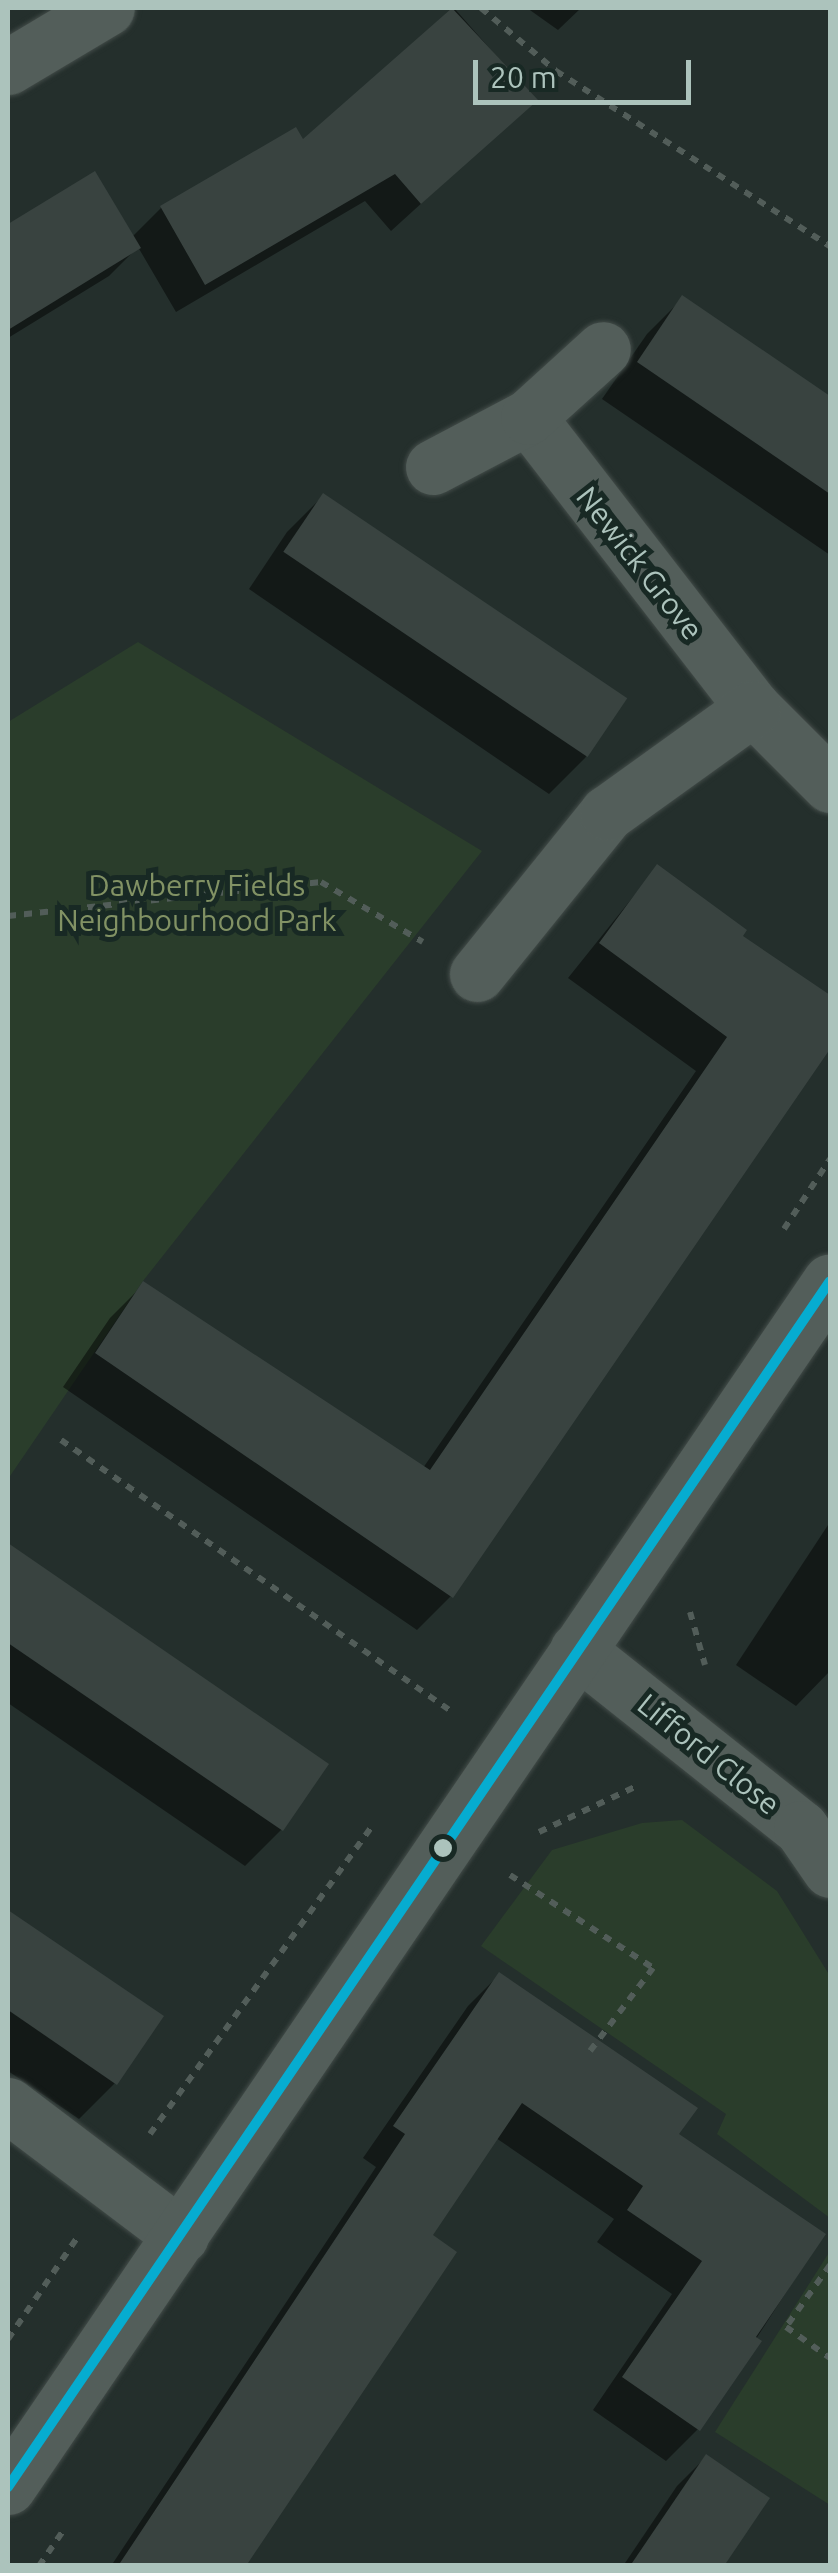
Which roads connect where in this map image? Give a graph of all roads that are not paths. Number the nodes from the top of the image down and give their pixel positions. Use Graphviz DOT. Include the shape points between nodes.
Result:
graph roads {
  1 [pos="107,8"];
  2 [pos="8,66"];
  3 [pos="603,349"];
  4 [pos="528,417"];
  5 [pos="433,468"];
  6 [pos="753,708"];
  7 [pos="830,786"];
  8 [pos="477,974"];
  9 [pos="830,1281"];
  10 [pos="577,1650"];
  11 [pos="830,1870"];
  12 [pos="8,2105"];
  13 [pos="181,2236"];
  14 [pos="8,2487"];
  1 -- 2 [label="street"];
  3 -- 4 [label="street"];
  4 -- 5 [label="street"];
  4 -- 6 [label="street, Newick Grove"];
  6 -- 7 [label="street, Newick Grove"];
  6 -- 8 [label="street" via="606,813"];
  9 -- 10 [label="street"];
  10 -- 11 [label="street, Lifford Close" via="801,1828"];
  10 -- 13 [label="street"];
  12 -- 13 [label="street"];
  13 -- 14 [label="street"];
}
